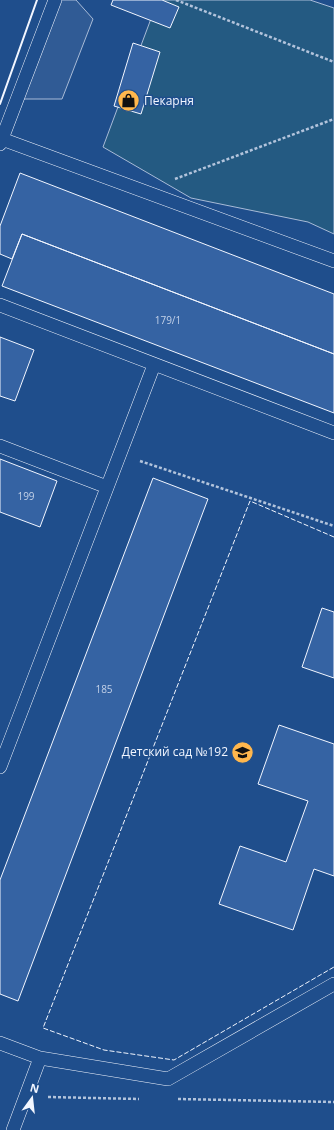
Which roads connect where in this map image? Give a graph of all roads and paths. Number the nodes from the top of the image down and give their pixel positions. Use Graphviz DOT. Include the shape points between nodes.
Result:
graph roads {
  1 [pos="55,0"];
  2 [pos="176,0"];
  3 [pos="334,62"];
  4 [pos="334,119"];
  5 [pos="1,141"];
  6 [pos="144,190"];
  7 [pos="334,261"];
  8 [pos="0,305"];
  9 [pos="154,365"];
  10 [pos="334,433"];
  11 [pos="0,446"];
  12 [pos="120,454"];
  13 [pos="107,487"];
  14 [pos="334,526"];
  15 [pos="0,767"];
  16 [pos="334,984"];
  17 [pos="0,1043"];
  18 [pos="40,1058"];
  19 [pos="13,1130"];
  1 -- 5 [label="lane"];
  2 -- 3 [label="path"];
  4 -- 6 [label="path"];
  5 -- 6 [label="lane"];
  6 -- 7 [label="lane"];
  8 -- 9 [label="lane"];
  9 -- 10 [label="lane"];
  9 -- 12 [label="lane"];
  11 -- 13 [label="lane"];
  12 -- 13 [label="lane"];
  12 -- 14 [label="path"];
  13 -- 15 [label="lane"];
  16 -- 18 [label="lane" via="168,1079"];
  17 -- 18 [label="lane"];
  18 -- 19 [label="lane"];
}
